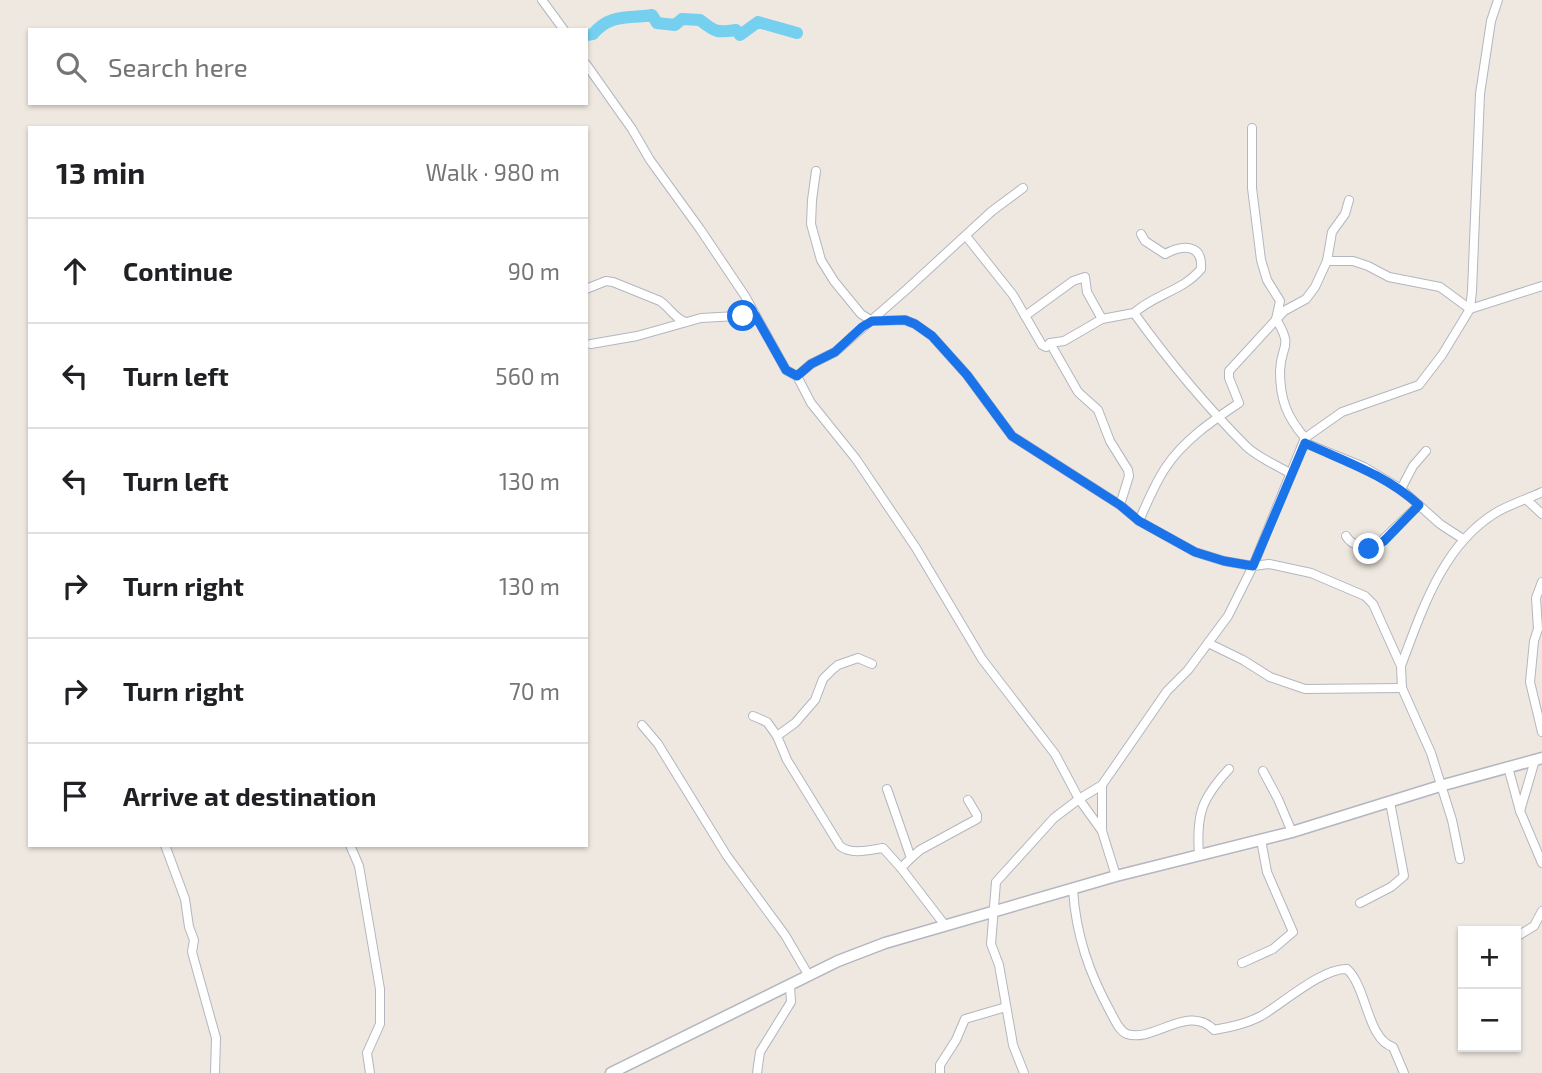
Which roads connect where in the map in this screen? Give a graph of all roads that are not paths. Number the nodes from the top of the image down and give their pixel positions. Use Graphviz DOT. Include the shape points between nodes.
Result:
graph roads {
  1 [pos="542,0"];
  2 [pos="1499,0"];
  3 [pos="563,28"];
  4 [pos="588,67"];
  5 [pos="1252,128"];
  6 [pos="816,171"];
  7 [pos="1023,188"];
  8 [pos="1349,200"];
  9 [pos="1141,234"];
  10 [pos="966,236"];
  11 [pos="1327,261"];
  12 [pos="1542,286"];
  13 [pos="588,288"];
  14 [pos="1469,309"];
  15 [pos="1134,313"];
  16 [pos="755,315"];
  17 [pos="1025,316"];
  18 [pos="1276,318"];
  19 [pos="1102,319"];
  20 [pos="872,321"];
  21 [pos="687,322"];
  22 [pos="1050,343"];
  23 [pos="591,344"];
  24 [pos="797,376"];
  25 [pos="1217,419"];
  26 [pos="1305,441"];
  27 [pos="1426,451"];
  28 [pos="1291,474"];
  29 [pos="1401,489"];
  30 [pos="1542,492"];
  31 [pos="1527,500"];
  32 [pos="1120,505"];
  33 [pos="1419,505"];
  34 [pos="1542,514"];
  35 [pos="1139,521"];
  36 [pos="1346,536"];
  37 [pos="1463,539"];
  38 [pos="1253,566"];
  39 [pos="1542,582"];
  40 [pos="1208,643"];
  41 [pos="872,664"];
  42 [pos="1401,666"];
  43 [pos="1402,688"];
  44 [pos="753,716"];
  45 [pos="642,725"];
  46 [pos="1542,732"];
  47 [pos="777,736"];
  48 [pos="1539,759"];
  49 [pos="1508,767"];
  50 [pos="1229,769"];
  51 [pos="1263,771"];
  52 [pos="1102,785"];
  53 [pos="1440,786"];
  54 [pos="887,789"];
  55 [pos="1079,799"];
  56 [pos="968,800"];
  57 [pos="1390,802"];
  58 [pos="1520,811"];
  59 [pos="1102,831"];
  60 [pos="1292,832"];
  61 [pos="1261,840"];
  62 [pos="166,847"];
  63 [pos="351,847"];
  64 [pos="1199,854"];
  65 [pos="911,858"];
  66 [pos="1460,859"];
  67 [pos="1542,863"];
  68 [pos="901,868"];
  69 [pos="1116,876"];
  70 [pos="1073,890"];
  71 [pos="1360,903"];
  72 [pos="1542,911"];
  73 [pos="993,912"];
  74 [pos="944,924"];
  75 [pos="1521,934"];
  76 [pos="1242,963"];
  77 [pos="809,976"];
  78 [pos="790,986"];
  79 [pos="1006,1007"];
  80 [pos="215,1073"];
  81 [pos="370,1073"];
  82 [pos="611,1073"];
  83 [pos="757,1073"];
  84 [pos="940,1073"];
  85 [pos="1024,1073"];
  86 [pos="1404,1073"];
  1 -- 3 [label="street"];
  2 -- 14 [label="street" via="1491,21 1480,94"];
  4 -- 16 [label="street"];
  5 -- 18 [label="street" via="1252,188 1261,260 1280,301"];
  6 -- 20 [label="street" via="811,224 821,260 861,314"];
  7 -- 10 [label="street"];
  8 -- 11 [label="street" via="1332,232"];
  9 -- 15 [label="street" via="1165,254 1190,247 1201,269 1179,288"];
  10 -- 17 [label="street"];
  10 -- 20 [label="street"];
  11 -- 14 [label="street" via="1353,261 1389,277 1440,286"];
  11 -- 18 [label="street" via="1306,299"];
  12 -- 14 [label="street"];
  13 -- 21 [label="street" via="613,282 660,301"];
  14 -- 26 [label="street" via="1419,385 1342,412"];
  15 -- 19 [label="street"];
  15 -- 25 [label="street"];
  16 -- 21 [label="street"];
  16 -- 24 [label="street" via="786,370"];
  17 -- 19 [label="street" via="1084,277"];
  17 -- 22 [label="street" via="1042,345"];
  18 -- 25 [label="street" via="1229,372 1240,401"];
  18 -- 26 [label="street" via="1287,342 1280,369 1285,410"];
  19 -- 22 [label="street" via="1064,341"];
  20 -- 24 [label="street"];
  20 -- 32 [label="street" via="905,320 932,336 1012,436"];
  21 -- 23 [label="street"];
  22 -- 32 [label="street" via="1078,392 1098,410 1128,470"];
  24 -- 55 [label="street" via="811,403 916,548 982,659 1055,754"];
  25 -- 28 [label="street" via="1246,446"];
  25 -- 35 [label="street" via="1191,438 1164,469"];
  26 -- 28 [label="street"];
  26 -- 29 [label="street"];
  27 -- 29 [label="street"];
  28 -- 38 [label="street"];
  29 -- 33 [label="street"];
  30 -- 31 [label="street"];
  31 -- 34 [label="street"];
  31 -- 37 [label="street" via="1497,512"];
  32 -- 35 [label="street"];
  33 -- 36 [label="street" via="1375,547 1362,547"];
  33 -- 37 [label="street"];
  35 -- 38 [label="street" via="1195,552"];
  37 -- 42 [label="street" via="1446,560"];
  38 -- 40 [label="street" via="1236,603"];
  38 -- 42 [label="street" via="1269,564 1311,573 1365,596"];
  39 -- 46 [label="street" via="1536,598 1538,629 1530,682"];
  40 -- 43 [label="street" via="1270,677 1306,689"];
  40 -- 52 [label="street" via="1167,691"];
  41 -- 47 [label="street" via="858,659 838,665 823,679 802,716"];
  42 -- 43 [label="street"];
  43 -- 53 [label="street" via="1431,753"];
  44 -- 47 [label="street" via="767,723"];
  45 -- 77 [label="street"];
  47 -- 68 [label="street" via="840,846 845,851 883,848"];
  48 -- 49 [label="street"];
  48 -- 58 [label="street"];
  49 -- 53 [label="street"];
  49 -- 58 [label="street"];
  50 -- 64 [label="street" via="1200,810"];
  51 -- 60 [label="street"];
  52 -- 55 [label="street"];
  52 -- 59 [label="street"];
  53 -- 57 [label="street"];
  53 -- 66 [label="street"];
  54 -- 65 [label="street"];
  55 -- 59 [label="street"];
  55 -- 73 [label="street" via="1054,818 996,882"];
  56 -- 65 [label="street" via="977,819"];
  57 -- 60 [label="street"];
  57 -- 71 [label="street" via="1404,876"];
  58 -- 67 [label="street"];
  59 -- 69 [label="street"];
  60 -- 61 [label="street"];
  61 -- 64 [label="street"];
  61 -- 76 [label="street" via="1267,872 1293,932 1273,949"];
  62 -- 80 [label="street" via="185,899 194,940 192,952 216,1038"];
  63 -- 81 [label="street" via="359,866 380,989 380,1024 367,1054"];
  64 -- 69 [label="street"];
  65 -- 68 [label="street"];
  68 -- 74 [label="street"];
  69 -- 70 [label="street"];
  70 -- 73 [label="street"];
  70 -- 86 [label="street" via="1077,933 1093,979 1116,1022 1128,1034 1192,1020 1214,1030 1234,1027 1263,1015 1329,973 1347,969 1379,1035 1395,1050"];
  72 -- 75 [label="street" via="1534,926"];
  73 -- 74 [label="street"];
  73 -- 79 [label="street" via="991,944"];
  74 -- 77 [label="street" via="838,961"];
  77 -- 78 [label="street"];
  78 -- 82 [label="street"];
  78 -- 83 [label="street" via="791,1002 760,1052"];
  79 -- 84 [label="street" via="965,1019"];
  79 -- 85 [label="street"];
}
